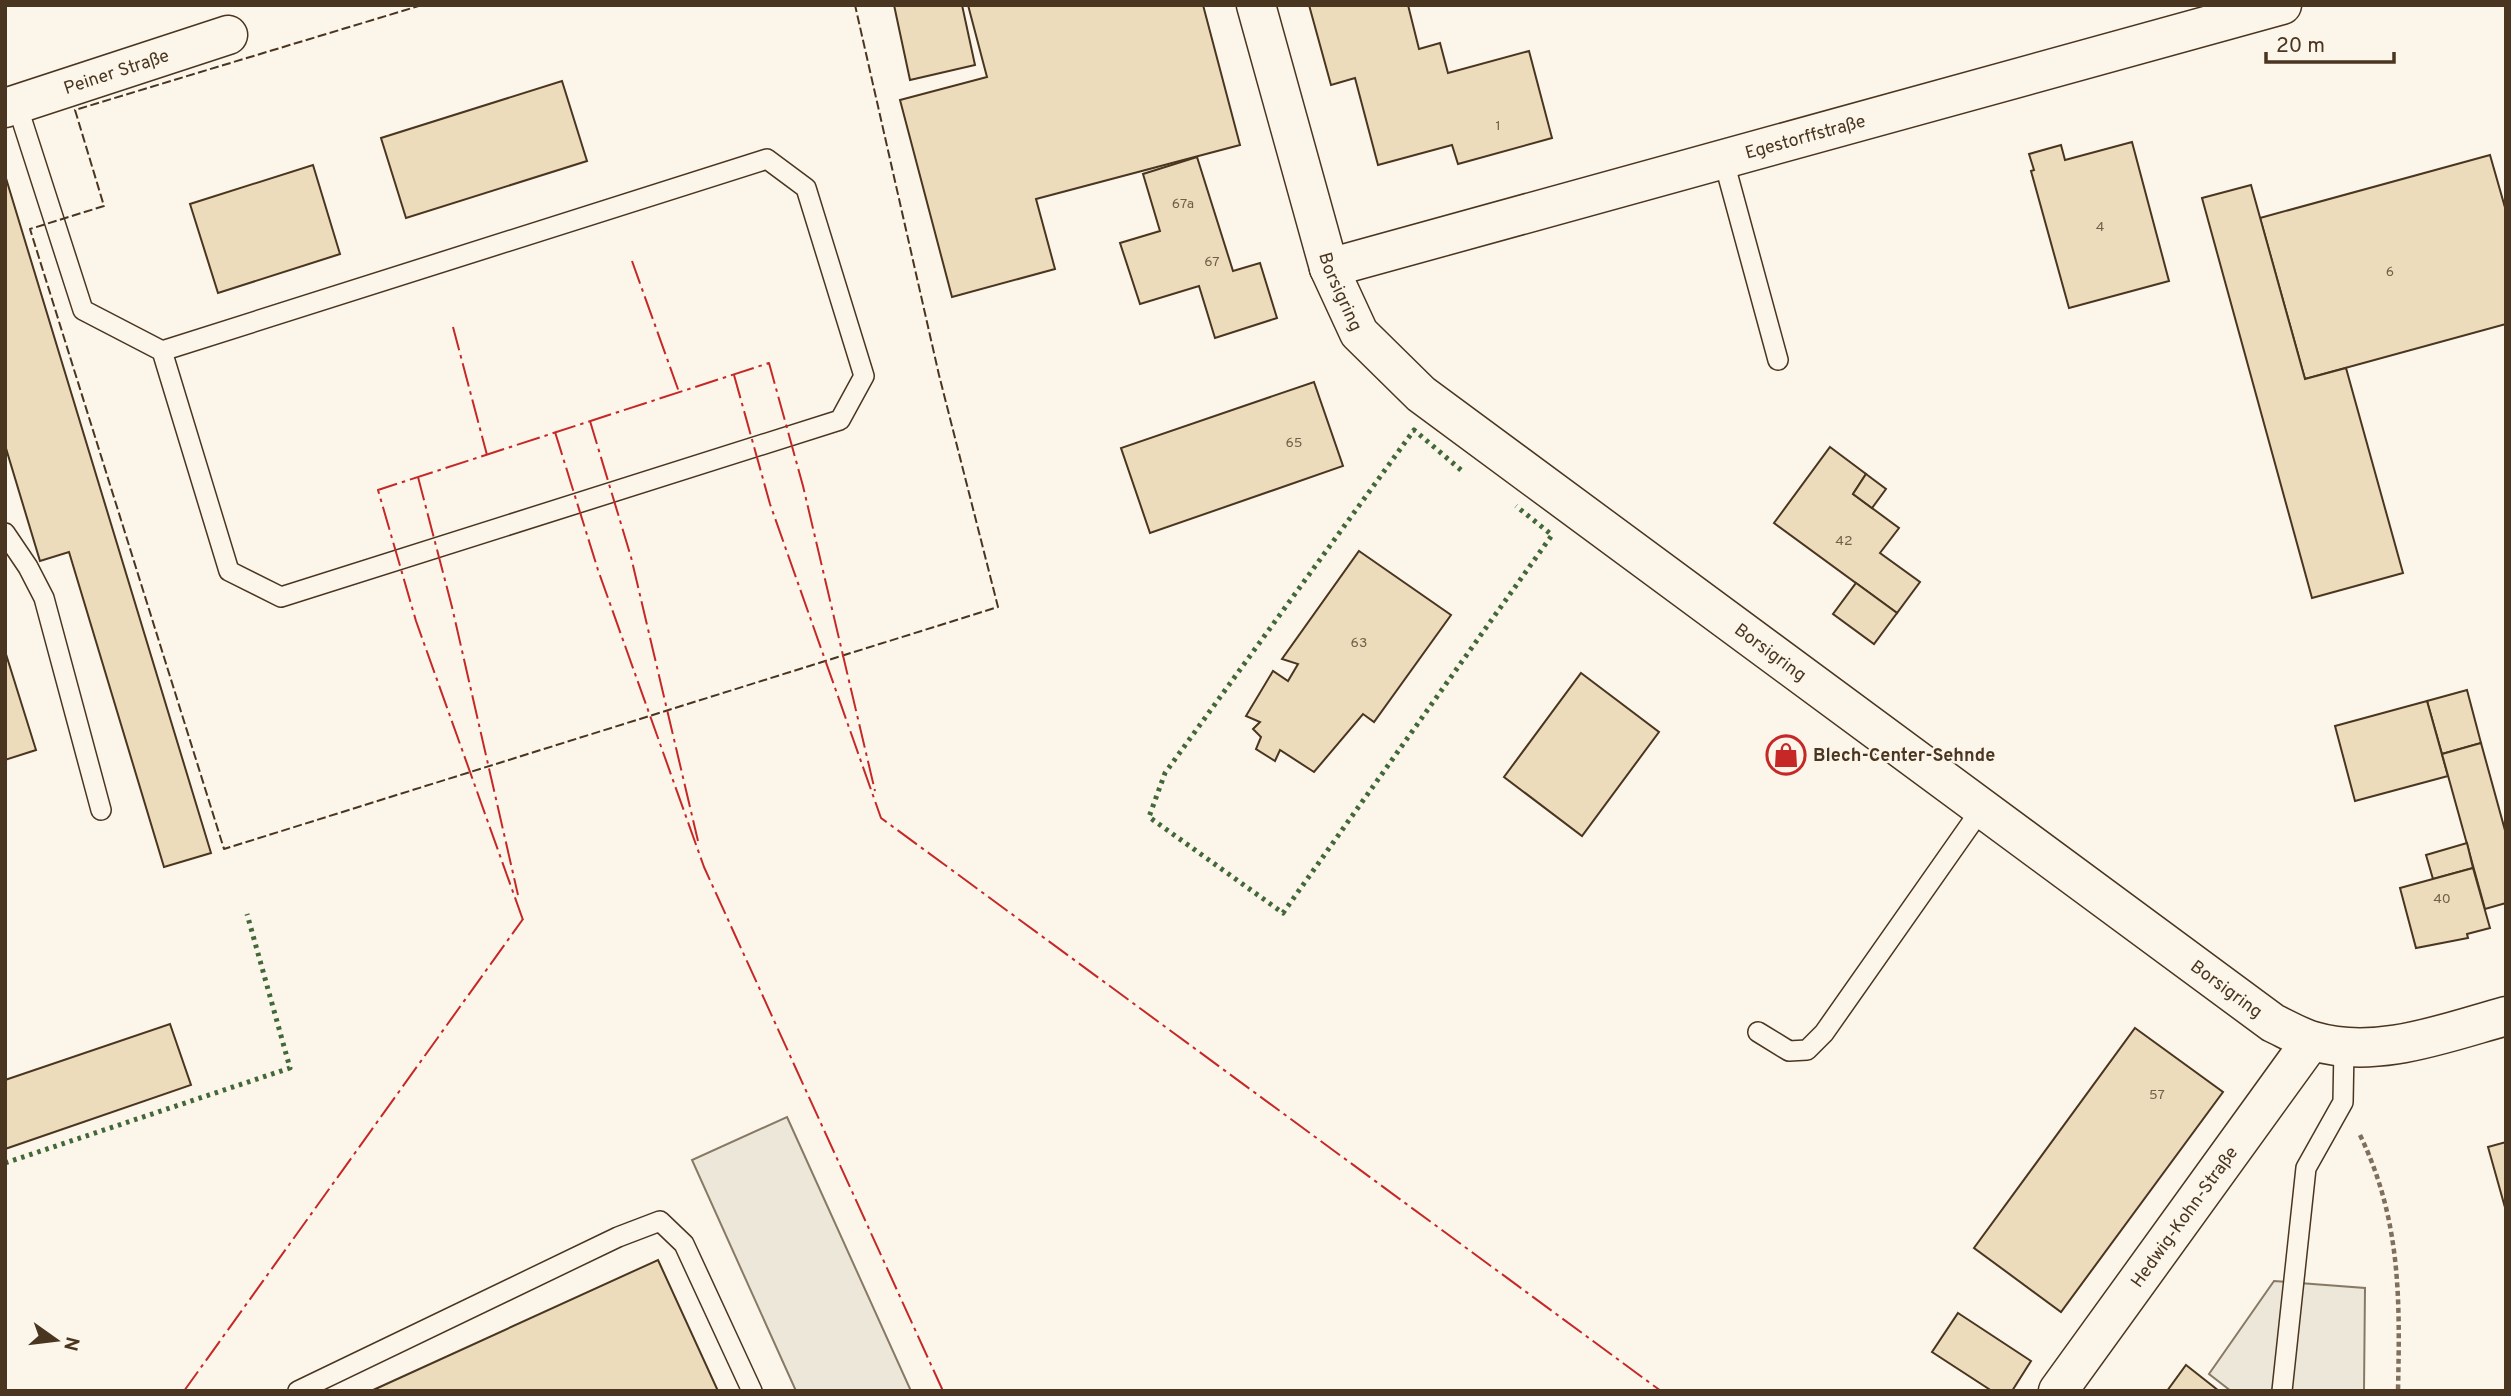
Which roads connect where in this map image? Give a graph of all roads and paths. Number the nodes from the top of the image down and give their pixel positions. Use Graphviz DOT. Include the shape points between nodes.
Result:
graph roads {
  1 [pos="1256,5"];
  2 [pos="2282,5"];
  3 [pos="228,35"];
  4 [pos="11,106"];
  5 [pos="1723,158"];
  6 [pos="1329,268"];
  7 [pos="162,351"];
  8 [pos="1778,360"];
  9 [pos="5,533"];
  10 [pos="1982,808"];
  11 [pos="101,810"];
  12 [pos="2506,1016"];
  13 [pos="1758,1032"];
  14 [pos="2327,1044"];
  15 [pos="2343,1102"];
  16 [pos="298,1391"];
  17 [pos="752,1391"];
  18 [pos="2058,1391"];
  19 [pos="2282,1391"];
  20 [pos="2398,1391"];
  1 -- 6 [label="street, Borsigring"];
  2 -- 5 [label="street, Egestorffstraße"];
  3 -- 4 [label="street, Peiner Straße"];
  4 -- 7 [label="lane" via="83,310"];
  5 -- 6 [label="street, Egestorffstraße"];
  5 -- 8 [label="lane"];
  6 -- 10 [label="street, Borsigring" via="1359,333 1421,394"];
  7 -- 7 [label="lane" via="229,571 281,597 840,421 864,376 806,188 767,159"];
  9 -- 11 [label="lane" via="44,598"];
  10 -- 13 [label="lane" via="1824,1033 1807,1050 1788,1051"];
  10 -- 14 [label="street, Borsigring" via="2273,1023"];
  12 -- 14 [label="street, Borsigring" via="2409,1043"];
  14 -- 15 [label="lane"];
  14 -- 18 [label="street, Hedwig-Kohn-Straße"];
  15 -- 19 [label="lane" via="2306,1168"];
  15 -- 20 [label="path" via="2374,1166 2394,1236 2400,1325"];
  16 -- 17 [label="lane" via="660,1221 684,1244"];
}
